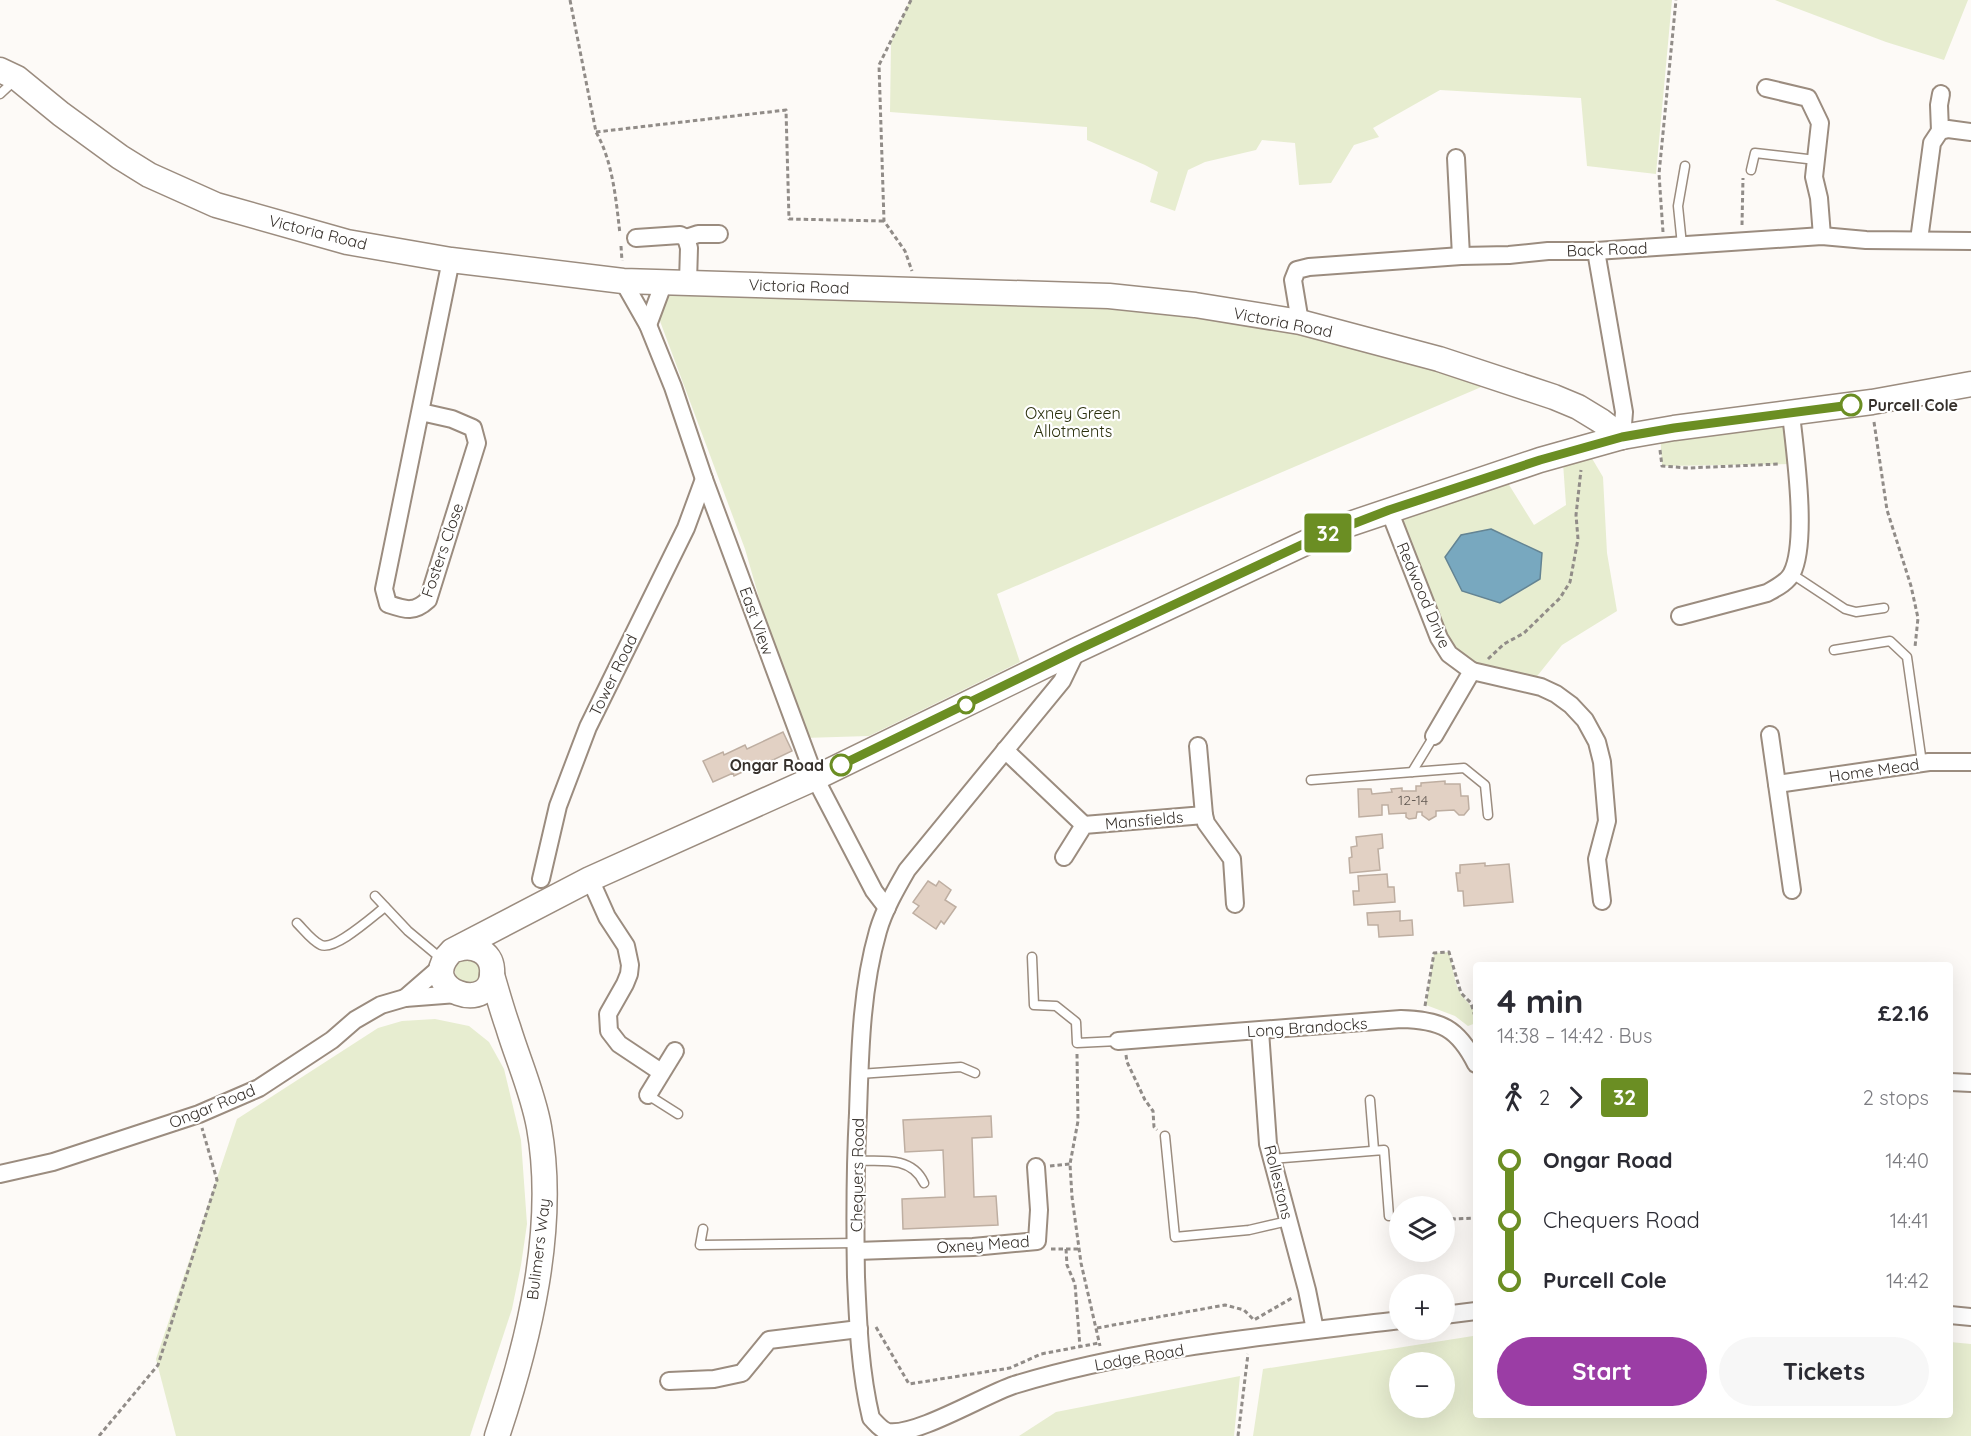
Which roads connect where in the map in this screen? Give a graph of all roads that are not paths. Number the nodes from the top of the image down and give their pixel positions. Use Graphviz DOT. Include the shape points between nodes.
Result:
graph roads {
  1 [pos="9,74"];
  2 [pos="1766,88"];
  3 [pos="0,94"];
  4 [pos="1941,94"];
  5 [pos="1940,131"];
  6 [pos="1971,132"];
  7 [pos="1456,158"];
  8 [pos="1816,160"];
  9 [pos="1685,166"];
  10 [pos="1751,170"];
  11 [pos="719,234"];
  12 [pos="1822,236"];
  13 [pos="636,238"];
  14 [pos="686,238"];
  15 [pos="1919,240"];
  16 [pos="1971,241"];
  17 [pos="1682,245"];
  18 [pos="1596,251"];
  19 [pos="1461,256"];
  20 [pos="451,260"];
  21 [pos="623,280"];
  22 [pos="664,282"];
  23 [pos="688,282"];
  24 [pos="1299,322"];
  25 [pos="648,325"];
  26 [pos="1971,384"];
  27 [pos="421,412"];
  28 [pos="1791,414"];
  29 [pos="1622,437"];
  30 [pos="704,478"];
  31 [pos="1389,510"];
  32 [pos="1792,574"];
  33 [pos="1884,608"];
  34 [pos="1680,616"];
  35 [pos="1077,650"];
  36 [pos="1834,650"];
  37 [pos="1472,671"];
  38 [pos="1770,735"];
  39 [pos="1434,736"];
  40 [pos="1198,746"];
  41 [pos="1005,750"];
  42 [pos="1971,762"];
  43 [pos="1922,763"];
  44 [pos="1412,772"];
  45 [pos="815,778"];
  46 [pos="1311,780"];
  47 [pos="1777,784"];
  48 [pos="1204,815"];
  49 [pos="1488,815"];
  50 [pos="1084,825"];
  51 [pos="1065,857"];
  52 [pos="541,879"];
  53 [pos="590,879"];
  54 [pos="1792,890"];
  55 [pos="375,896"];
  56 [pos="1602,901"];
  57 [pos="1234,904"];
  58 [pos="384,907"];
  59 [pos="887,909"];
  60 [pos="511,920"];
  61 [pos="297,923"];
  62 [pos="1032,957"];
  63 [pos="448,958"];
  64 [pos="492,970"];
  65 [pos="460,995"];
  66 [pos="405,998"];
  67 [pos="508,1027"];
  68 [pos="1260,1031"];
  69 [pos="1122,1040"];
  70 [pos="675,1051"];
  71 [pos="1473,1058"];
  72 [pos="661,1072"];
  73 [pos="975,1073"];
  74 [pos="859,1074"];
  75 [pos="1953,1082"];
  76 [pos="1971,1083"];
  77 [pos="648,1095"];
  78 [pos="1370,1100"];
  79 [pos="678,1114"];
  80 [pos="1165,1136"];
  81 [pos="1374,1150"];
  82 [pos="1272,1159"];
  83 [pos="856,1161"];
  84 [pos="1036,1167"];
  85 [pos="0,1174"];
  86 [pos="924,1183"];
  87 [pos="1389,1216"];
  88 [pos="1288,1221"];
  89 [pos="703,1228"];
  90 [pos="856,1247"];
  91 [pos="1473,1311"];
  92 [pos="1455,1314"];
  93 [pos="1953,1315"];
  94 [pos="1971,1317"];
  95 [pos="1389,1321"];
  96 [pos="859,1329"];
  97 [pos="1315,1330"];
  98 [pos="669,1381"];
  99 [pos="887,1434"];
  100 [pos="497,1436"];
  1 -- 3 [label="lane"];
  1 -- 20 [label="street, Victoria Road" via="120,157 149,175 216,205 347,242"];
  2 -- 8 [label="street" via="1808,98 1820,123"];
  4 -- 5 [label="street"];
  5 -- 6 [label="street"];
  5 -- 15 [label="street" via="1932,143"];
  7 -- 19 [label="street"];
  8 -- 10 [label="lane" via="1755,153"];
  8 -- 12 [label="street" via="1814,177"];
  9 -- 17 [label="lane" via="1678,206"];
  11 -- 14 [label="street"];
  12 -- 15 [label="street, Back Road"];
  12 -- 17 [label="street, Back Road"];
  13 -- 14 [label="street"];
  14 -- 23 [label="street"];
  15 -- 16 [label="street, Back Road"];
  17 -- 18 [label="street, Back Road"];
  18 -- 19 [label="street, Back Road"];
  18 -- 29 [label="street" via="1624,412"];
  19 -- 24 [label="street, Back Road" via="1297,270 1293,280"];
  20 -- 21 [label="street, Victoria Road"];
  20 -- 27 [label="street, Fosters Close"];
  21 -- 22 [label="street, Victoria Road"];
  21 -- 25 [label="street, East View"];
  22 -- 23 [label="street, Victoria Road"];
  22 -- 25 [label="street"];
  23 -- 24 [label="street, Victoria Road" via="1109,296"];
  24 -- 29 [label="street, Victoria Road" via="1439,359 1554,397 1578,407"];
  25 -- 30 [label="street, East View"];
  26 -- 28 [label="street, Ongar Road"];
  27 -- 27 [label="street, Fosters Close" via="384,589 388,604 404,610 419,608 428,600 477,443 472,428"];
  28 -- 29 [label="street, Ongar Road"];
  28 -- 32 [label="street" via="1797,464 1798,546"];
  29 -- 31 [label="street, Ongar Road"];
  30 -- 45 [label="street, East View"];
  30 -- 52 [label="street, Tower Road" via="686,528 588,727 558,806"];
  31 -- 35 [label="street, Ongar Road" via="1335,529"];
  31 -- 37 [label="street, Redwood Drive" via="1439,638 1449,654"];
  32 -- 33 [label="lane" via="1845,609 1856,612"];
  32 -- 34 [label="street" via="1767,593"];
  35 -- 41 [label="street, Chequers Road" via="1062,681"];
  35 -- 45 [label="street, Ongar Road"];
  36 -- 43 [label="lane" via="1890,641 1907,657"];
  37 -- 39 [label="street"];
  37 -- 56 [label="street, Redwood Drive" via="1541,687 1572,705 1585,720 1602,762 1607,821 1597,859"];
  38 -- 47 [label="street"];
  39 -- 44 [label="lane"];
  40 -- 48 [label="street, Mansfields"];
  41 -- 50 [label="street, Mansfields"];
  41 -- 59 [label="street, Chequers Road" via="907,870"];
  42 -- 43 [label="street, Home Mead"];
  43 -- 47 [label="street, Home Mead"];
  44 -- 46 [label="lane"];
  44 -- 49 [label="lane" via="1464,768 1485,785"];
  45 -- 53 [label="street, Ongar Road"];
  45 -- 59 [label="street, East View"];
  47 -- 54 [label="street"];
  48 -- 50 [label="street, Mansfields"];
  48 -- 57 [label="street, Mansfields" via="1232,859"];
  50 -- 51 [label="street, Mansfields"];
  53 -- 60 [label="street, Ongar Road"];
  53 -- 72 [label="street" via="607,917 626,946 630,965 625,984 608,1014 609,1031 619,1044"];
  55 -- 58 [label="lane"];
  58 -- 61 [label="lane" via="329,946 317,942"];
  58 -- 63 [label="lane" via="408,931"];
  59 -- 74 [label="street, Chequers Road" via="878,930 867,989"];
  60 -- 63 [label="street, Ongar Road"];
  60 -- 64 [label="street, Ongar Road"];
  62 -- 69 [label="lane" via="1034,1005 1056,1006 1076,1022 1077,1043"];
  63 -- 64 [label="street" via="471,946 488,957"];
  63 -- 65 [label="street" via="444,981"];
  63 -- 66 [label="street, Ongar Road"];
  64 -- 65 [label="street, Ongar Road" via="483,991"];
  64 -- 67 [label="street, Bulimers Way"];
  65 -- 66 [label="street, Ongar Road"];
  65 -- 67 [label="street"];
  66 -- 85 [label="street, Ongar Road" via="381,1005 356,1020 259,1088 199,1114 53,1162"];
  67 -- 100 [label="street, Bulimers Way" via="539,1126 544,1218 524,1341"];
  68 -- 69 [label="street, Long Brandocks"];
  68 -- 71 [label="street, Long Brandocks" via="1421,1020 1452,1031"];
  68 -- 82 [label="street, Rollestons" via="1266,1130"];
  70 -- 72 [label="street"];
  72 -- 77 [label="street"];
  73 -- 74 [label="lane" via="961,1067"];
  74 -- 83 [label="street, Chequers Road"];
  75 -- 76 [label="street"];
  77 -- 79 [label="lane"];
  78 -- 81 [label="lane"];
  80 -- 88 [label="lane" via="1174,1237 1250,1230"];
  81 -- 82 [label="lane"];
  81 -- 87 [label="lane" via="1384,1150"];
  82 -- 88 [label="street, Rollestons"];
  83 -- 86 [label="lane" via="903,1163 920,1174"];
  83 -- 90 [label="street, Chequers Road"];
  84 -- 90 [label="street, Oxney Mead" via="1037,1241 972,1247"];
  88 -- 97 [label="street, Rollestons"];
  89 -- 90 [label="lane" via="700,1245"];
  90 -- 96 [label="street, Chequers Road"];
  91 -- 92 [label="street"];
  93 -- 94 [label="street"];
  95 -- 97 [label="street, Lodge Road"];
  96 -- 98 [label="street" via="769,1340 742,1373"];
  96 -- 99 [label="street, Chequers Road" via="871,1418"];
  97 -- 99 [label="street, Lodge Road" via="1229,1340 1105,1363 1012,1386 920,1430"];
}
